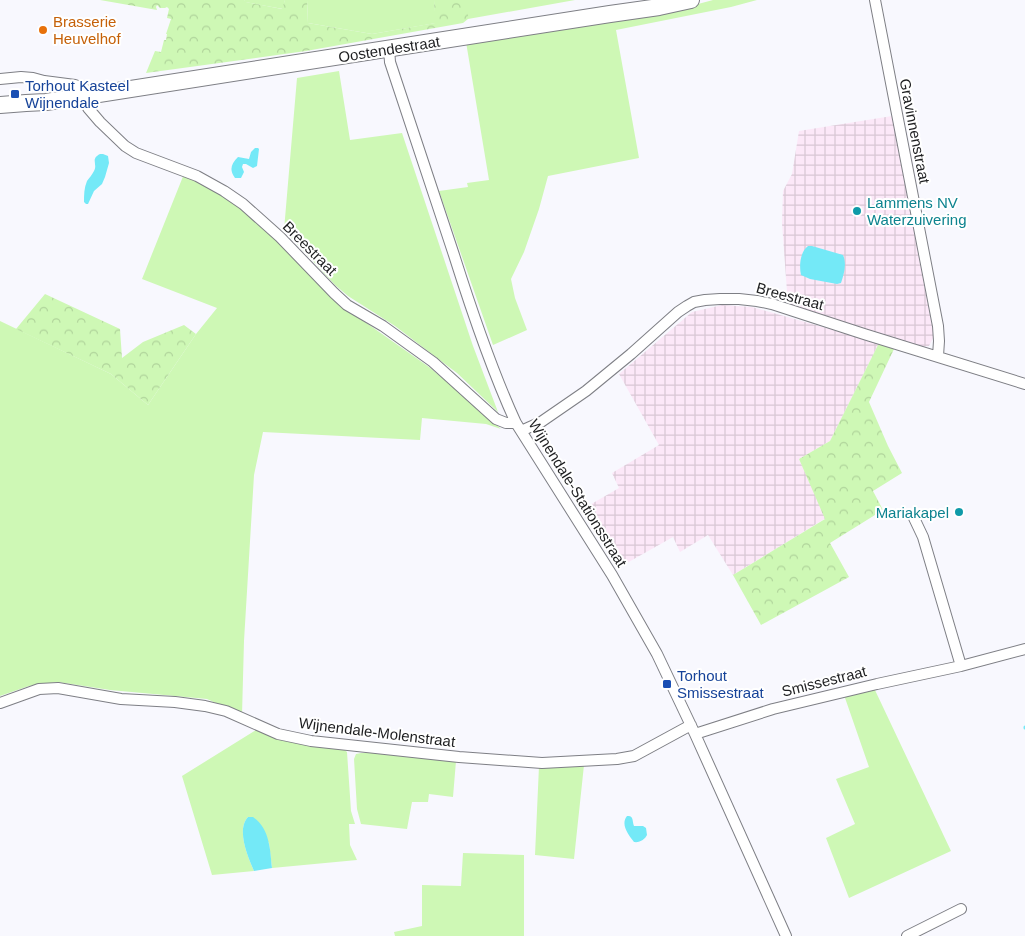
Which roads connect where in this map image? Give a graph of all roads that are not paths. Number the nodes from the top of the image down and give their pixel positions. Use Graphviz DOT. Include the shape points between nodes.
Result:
graph roads {
  1 [pos="691,0"];
  2 [pos="875,0"];
  3 [pos="389,49"];
  4 [pos="0,79"];
  5 [pos="86,96"];
  6 [pos="46,102"];
  7 [pos="0,106"];
  8 [pos="0,115"];
  9 [pos="938,356"];
  10 [pos="1025,384"];
  11 [pos="518,427"];
  12 [pos="914,518"];
  13 [pos="1025,649"];
  14 [pos="961,666"];
  15 [pos="0,703"];
  16 [pos="693,730"];
  17 [pos="961,909"];
  18 [pos="786,936"];
  19 [pos="907,936"];
  1 -- 3 [label="main road, Oostendestraat"];
  2 -- 9 [label="street, Gravinnenstraat" via="938,326"];
  3 -- 5 [label="main road, Oostendestraat"];
  3 -- 11 [label="street, Wijnendale-Stationsstraat" via="390,62 467,296 490,363"];
  4 -- 5 [label="street" via="33,78 74,86 85,89"];
  5 -- 6 [label="main road, Oostendestraat"];
  5 -- 11 [label="street, Breestraat" via="88,108 125,146 197,176 243,204 347,304 433,362 496,419"];
  6 -- 7 [label="main road, Oostendestraat"];
  6 -- 8 [label="main road, Oostendestraat"];
  9 -- 10 [label="street, Breestraat"];
  9 -- 11 [label="street, Breestraat" via="772,304 739,299 705,300 694,302 678,312 586,391 541,422"];
  11 -- 16 [label="street, Wijnendale-Stationsstraat" via="612,574 657,654"];
  12 -- 14 [label="street" via="923,537"];
  13 -- 14 [label="street, Smissestraat"];
  14 -- 16 [label="street, Smissestraat"];
  15 -- 16 [label="street, Wijnendale-Molenstraat" via="39,689 58,688 205,706 226,711 278,734 310,741 542,763 634,756"];
  16 -- 18 [label="street, Wijnendale-Stationsstraat"];
  17 -- 19 [label="street"];
}
